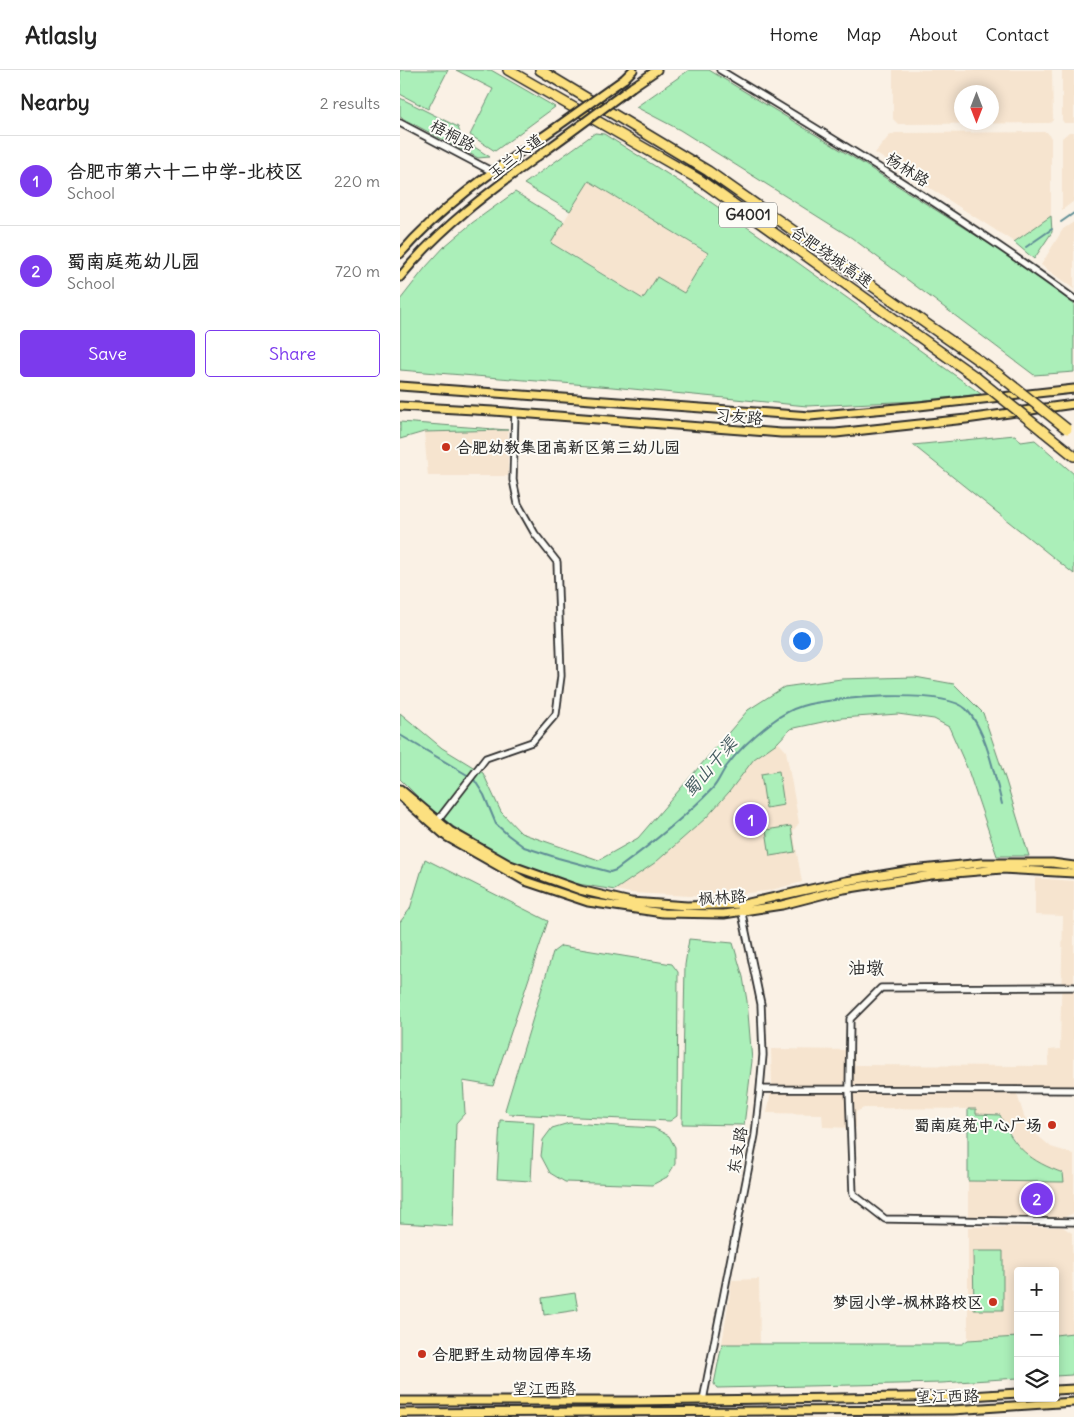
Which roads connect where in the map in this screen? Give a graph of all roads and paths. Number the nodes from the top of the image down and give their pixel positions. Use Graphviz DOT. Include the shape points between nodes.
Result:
graph roads {
  1 [pos="508,70"];
  2 [pos="540,70"];
  3 [pos="633,70"];
  4 [pos="658,70"];
  5 [pos="720,70"];
  6 [pos="400,123"];
  7 [pos="493,172"];
  8 [pos="400,254"];
  9 [pos="400,277"];
  10 [pos="1074,299"];
  11 [pos="400,386"];
  12 [pos="1074,389"];
  13 [pos="1074,404"];
  14 [pos="400,406"];
  15 [pos="515,413"];
  16 [pos="1070,432"];
  17 [pos="1074,456"];
  18 [pos="400,788"];
  19 [pos="400,796"];
  20 [pos="436,824"];
  21 [pos="1074,866"];
  22 [pos="1074,873"];
  23 [pos="741,908"];
  24 [pos="1074,987"];
  25 [pos="760,1089"];
  26 [pos="849,1089"];
  27 [pos="1074,1090"];
  28 [pos="1074,1222"];
  29 [pos="1074,1389"];
  30 [pos="1059,1390"];
  31 [pos="1014,1392"];
  32 [pos="703,1400"];
  33 [pos="400,1402"];
  34 [pos="1074,1402"];
  35 [pos="400,1413"];
  1 -- 17 [label="highway, 合肥绕城高速 / G4001, bridge" via="700,180 977,378"];
  2 -- 16 [label="highway, 合肥绕城高速 / G4001, bridge" via="708,171 998,374"];
  3 -- 7 [label="main road, 玉兰大道, bridge"];
  4 -- 9 [label="main road, 玉兰大道, bridge" via="462,213 418,254"];
  5 -- 10 [label="street, 杨林路" via="911,187"];
  6 -- 7 [label="street, 梧桐路"];
  7 -- 8 [label="main road, 玉兰大道" via="420,231"];
  11 -- 12 [label="main road, 习友路" via="810,416"];
  13 -- 15 [label="main road, 习友路" via="966,420 836,433 781,433"];
  14 -- 15 [label="main road, 习友路"];
  15 -- 20 [label="street" via="513,480 518,504 535,534 557,562 561,676 556,714 532,742 486,758"];
  18 -- 20 [label="main road, 枫林路"];
  19 -- 20 [label="main road, 枫林路"];
  20 -- 23 [label="main road, 枫林路" via="510,865 580,890 631,902"];
  21 -- 23 [label="main road, 枫林路" via="1052,862 982,863 911,870 846,881"];
  22 -- 23 [label="main road, 枫林路" via="1002,869 931,875 844,889 782,905"];
  23 -- 25 [label="street, 东支路" via="761,1004 763,1055"];
  24 -- 26 [label="street" via="881,988 850,1019"];
  25 -- 26 [label="street"];
  25 -- 32 [label="street, 东支路" via="755,1135"];
  26 -- 27 [label="street"];
  26 -- 28 [label="street" via="853,1194 885,1219"];
  29 -- 30 [label="main road"];
  31 -- 32 [label="main road, 望江西路" via="970,1396"];
  32 -- 33 [label="main road, 望江西路"];
  34 -- 35 [label="main road, 望江西路" via="953,1410"];
}
